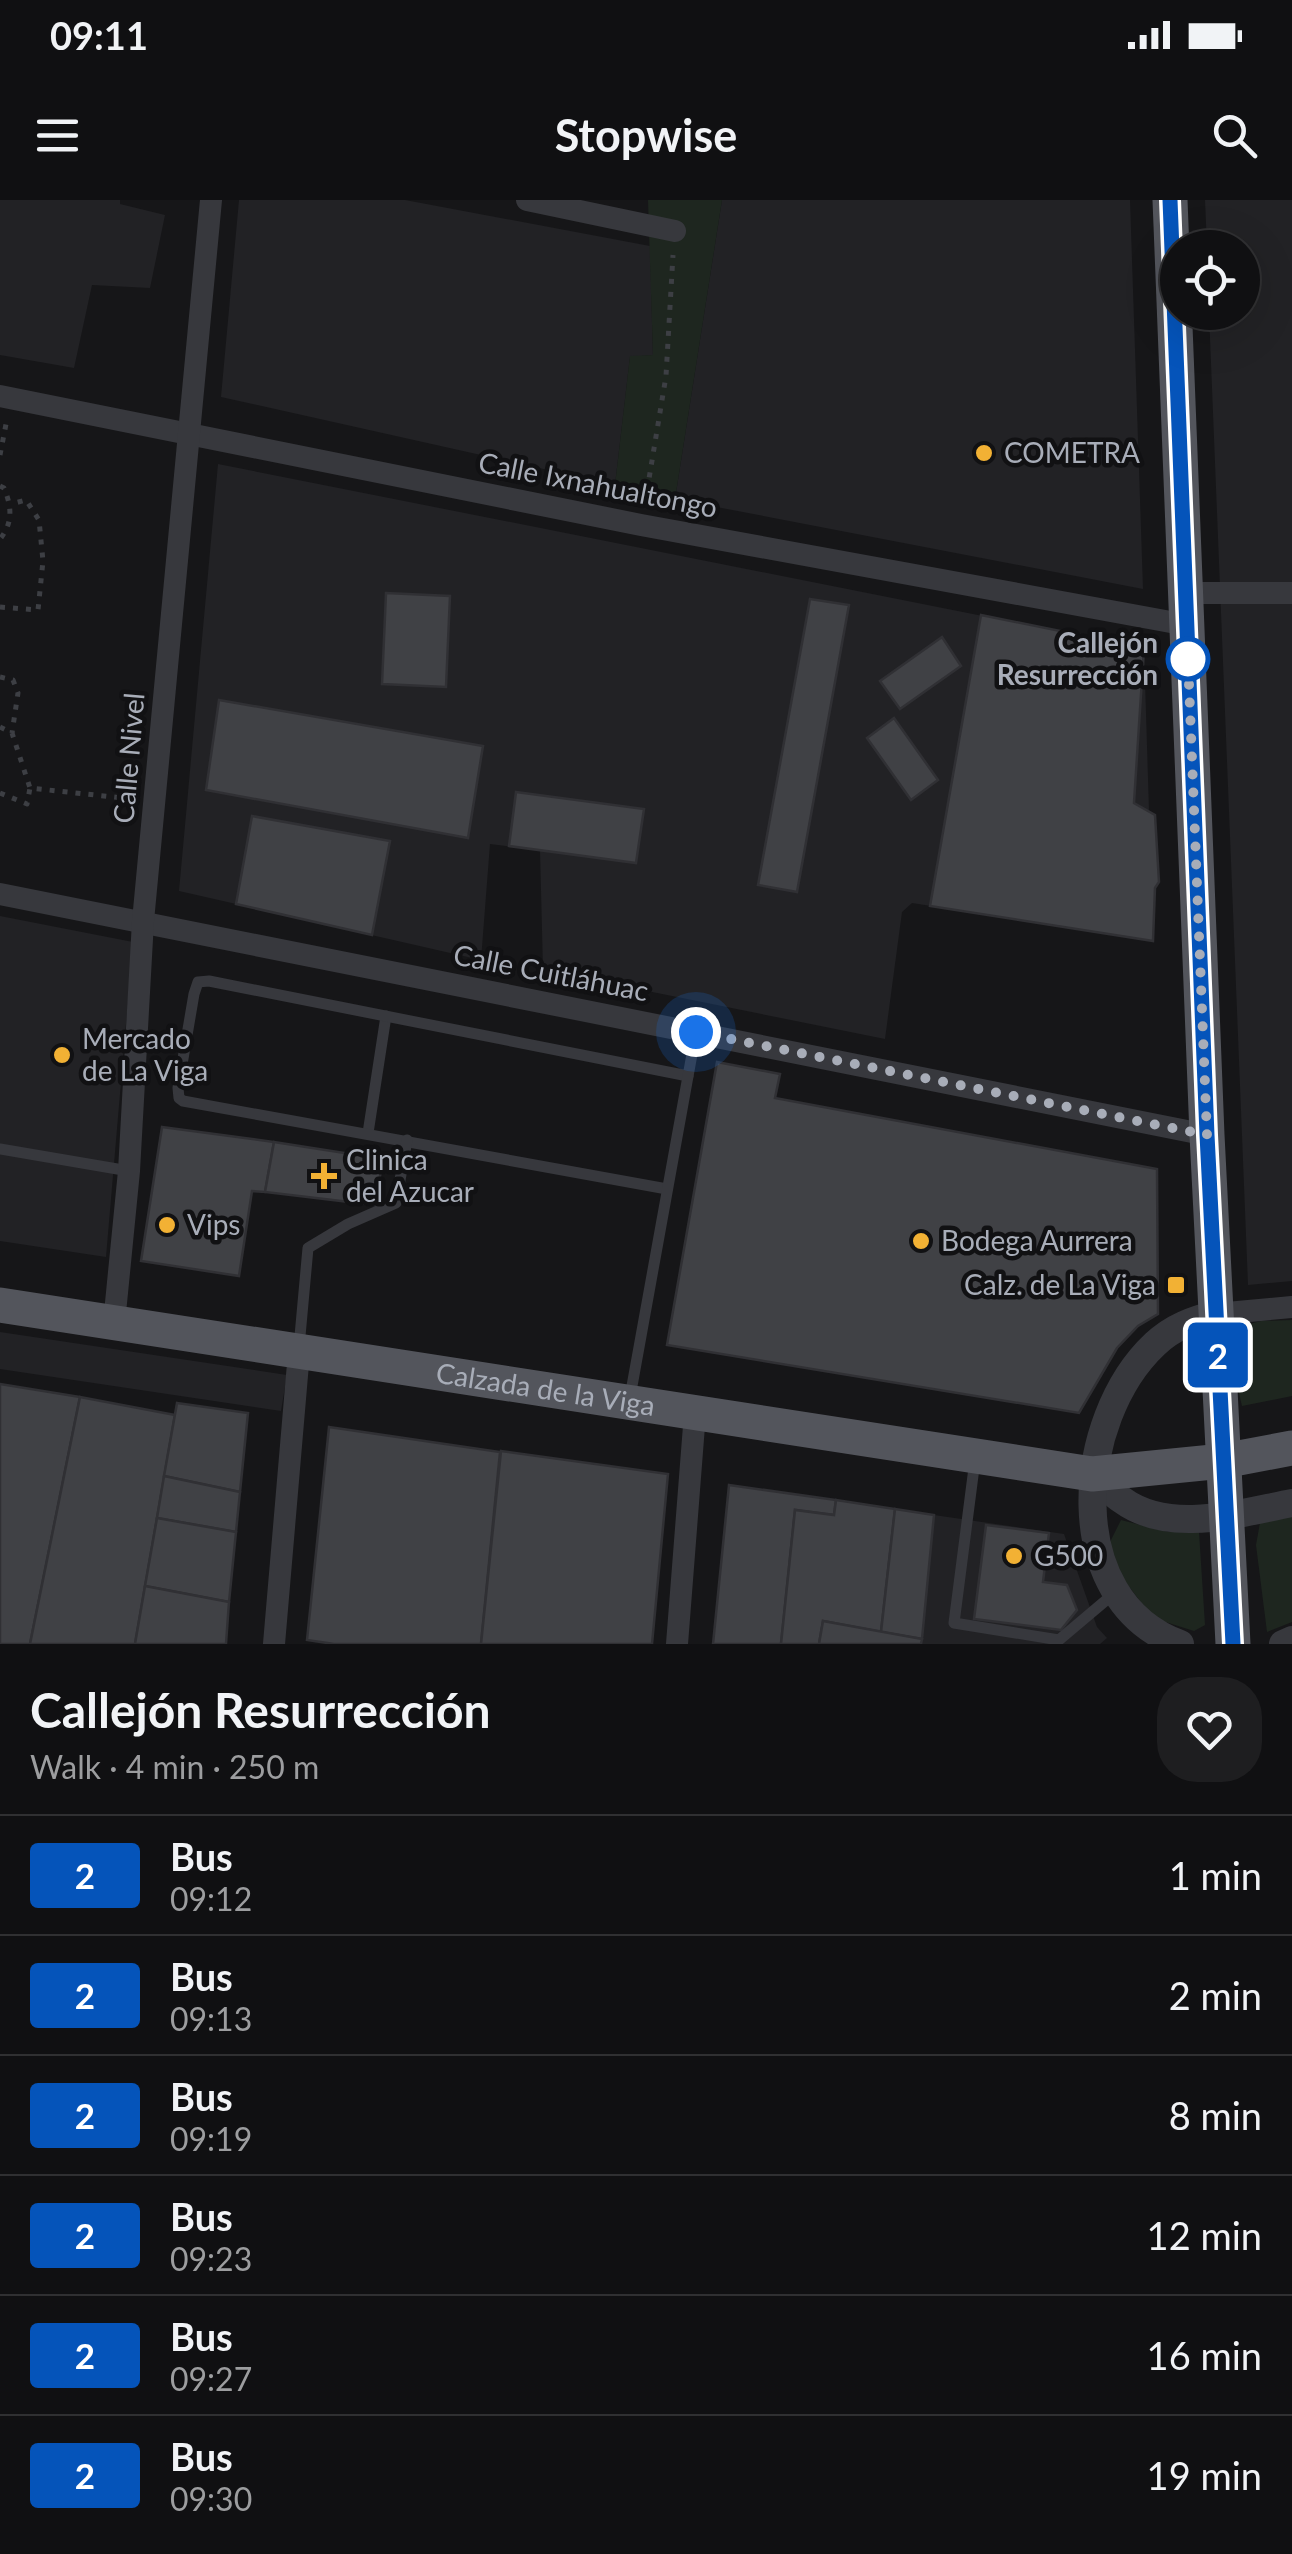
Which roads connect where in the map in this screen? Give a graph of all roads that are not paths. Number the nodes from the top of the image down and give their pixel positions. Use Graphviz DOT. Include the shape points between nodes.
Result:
graph roads {
  1 [pos="212,200"];
  2 [pos="528,200"];
  3 [pos="1170,200"];
  4 [pos="674,231"];
  5 [pos="6,397"];
  6 [pos="190,434"];
  7 [pos="1292,593"];
  8 [pos="1186,609"];
  9 [pos="0,894"];
  10 [pos="143,921"];
  11 [pos="386,1016"];
  12 [pos="696,1032"];
  13 [pos="688,1076"];
  14 [pos="368,1133"];
  15 [pos="1207,1135"];
  16 [pos="407,1140"];
  17 [pos="0,1148"];
  18 [pos="129,1170"];
  19 [pos="667,1189"];
  20 [pos="0,1305"];
  21 [pos="1292,1307"];
  22 [pos="1216,1314"];
  23 [pos="114,1323"];
  24 [pos="299,1352"];
  25 [pos="629,1403"];
  26 [pos="695,1413"];
  27 [pos="1292,1448"];
  28 [pos="975,1456"];
  29 [pos="1224,1461"];
  30 [pos="1092,1474"];
  31 [pos="1292,1502"];
  32 [pos="1226,1516"];
  33 [pos="1117,1590"];
  34 [pos="1292,1640"];
  35 [pos="274,1644"];
  36 [pos="677,1644"];
  37 [pos="1180,1644"];
  38 [pos="1233,1644"];
  39 [pos="1284,1644"];
  1 -- 6 [label="street, Calle Nivel"];
  2 -- 4 [label="street"];
  3 -- 8 [label="main road"];
  5 -- 6 [label="street, Calle Ixnahualtongo"];
  6 -- 8 [label="street, Calle Ixnahualtongo" via="641,525"];
  6 -- 10 [label="street, Calle Nivel"];
  7 -- 8 [label="street, Calle Ixnahualtongo"];
  8 -- 15 [label="main road"];
  9 -- 10 [label="street, Calle Cuitláhuac"];
  10 -- 12 [label="street, Calle Cuitláhuac"];
  10 -- 18 [label="street, Calle Nivel"];
  11 -- 13 [label="lane"];
  11 -- 14 [label="lane"];
  11 -- 14 [label="lane" via="203,981 195,988 178,1088 184,1101"];
  12 -- 13 [label="lane"];
  12 -- 15 [label="street, Calle Cuitláhuac"];
  13 -- 19 [label="lane"];
  14 -- 16 [label="lane"];
  15 -- 22 [label="main road"];
  16 -- 19 [label="lane"];
  16 -- 24 [label="lane" via="396,1204 308,1248"];
  17 -- 18 [label="lane"];
  18 -- 23 [label="street, Calle Nivel"];
  19 -- 25 [label="lane"];
  20 -- 23 [label="main road, Calzada de la Viga"];
  21 -- 22 [label="street"];
  22 -- 29 [label="main road"];
  22 -- 30 [label="street" via="1184,1323 1131,1372 1106,1414"];
  23 -- 24 [label="main road, Calzada de la Viga"];
  24 -- 25 [label="main road, Calzada de la Viga"];
  24 -- 35 [label="street"];
  25 -- 26 [label="main road, Calzada de la Viga"];
  26 -- 28 [label="main road, Calzada de la Viga"];
  26 -- 36 [label="street"];
  27 -- 29 [label="main road, Calzada de la Viga"];
  28 -- 30 [label="main road, Calzada de la Viga"];
  28 -- 33 [label="lane" via="954,1623 1059,1640"];
  29 -- 30 [label="main road, Calzada de la Viga"];
  29 -- 32 [label="main road"];
  30 -- 32 [label="street" via="1123,1502 1150,1514"];
  30 -- 33 [label="street" via="1100,1554"];
  31 -- 32 [label="street"];
  32 -- 38 [label="main road"];
  33 -- 37 [label="street" via="1136,1617"];
  34 -- 39 [label="street"];
}
